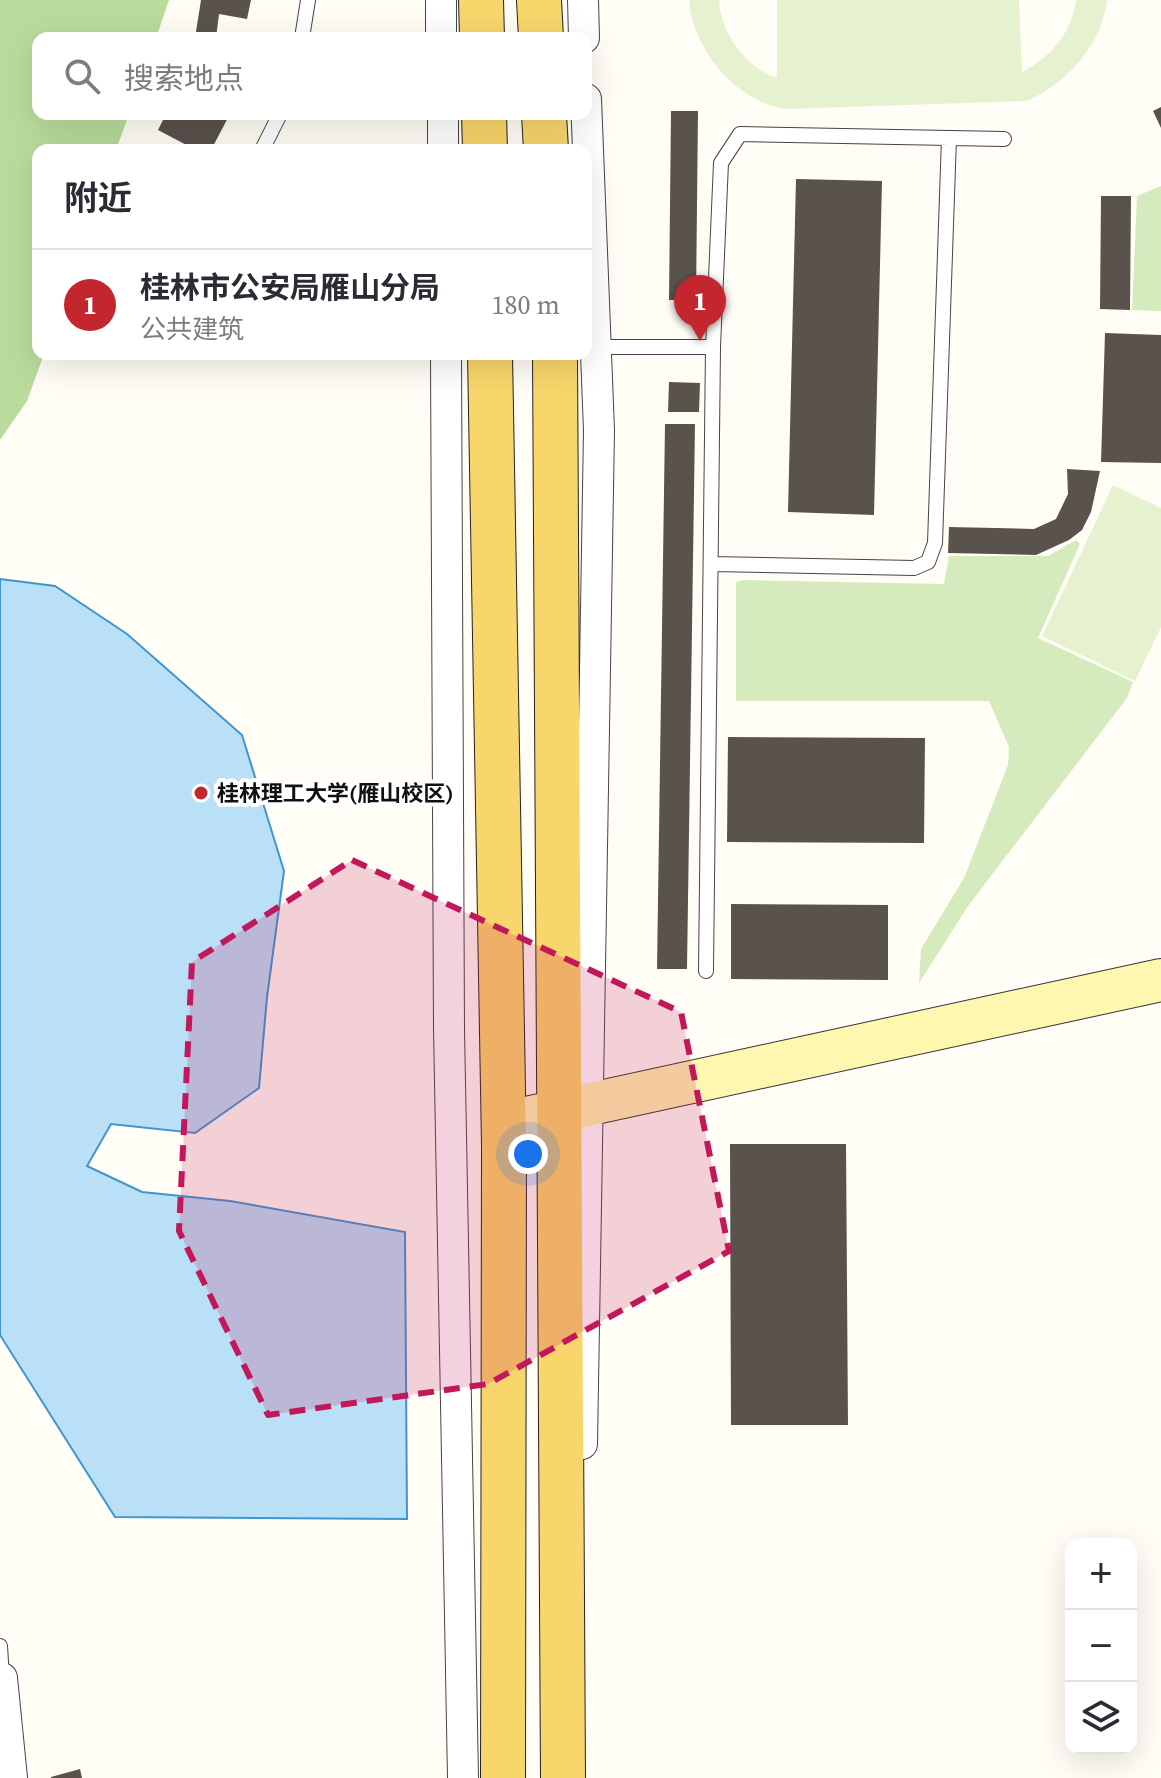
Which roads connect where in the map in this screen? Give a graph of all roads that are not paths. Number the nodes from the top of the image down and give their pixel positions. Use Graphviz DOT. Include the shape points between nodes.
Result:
graph roads {
  1 [pos="308,0"];
  2 [pos="441,0"];
  3 [pos="481,0"];
  4 [pos="539,0"];
  5 [pos="583,0"];
  6 [pos="303,32"];
  7 [pos="441,32"];
  8 [pos="482,32"];
  9 [pos="541,32"];
  10 [pos="584,32"];
  11 [pos="277,120"];
  12 [pos="443,120"];
  13 [pos="484,120"];
  14 [pos="544,120"];
  15 [pos="585,120"];
  16 [pos="949,138"];
  17 [pos="1004,139"];
  18 [pos="265,144"];
  19 [pos="443,144"];
  20 [pos="485,144"];
  21 [pos="546,144"];
  22 [pos="585,144"];
  23 [pos="713,347"];
  24 [pos="592,349"];
  25 [pos="446,360"];
  26 [pos="490,360"];
  27 [pos="579,360"];
  28 [pos="712,564"];
  29 [pos="706,971"];
  30 [pos="1161,980"];
  31 [pos="1161,1000"];
  32 [pos="574,1118"];
  33 [pos="503,1134"];
  34 [pos="0,1646"];
  35 [pos="1,1678"];
  36 [pos="12,1778"];
  37 [pos="463,1778"];
  38 [pos="503,1778"];
  39 [pos="563,1778"];
  40 [pos="583,1778"];
  1 -- 6 [label="lane"];
  2 -- 7 [label="street"];
  3 -- 8 [label="main road"];
  4 -- 9 [label="main road"];
  5 -- 10 [label="street"];
  11 -- 18 [label="lane"];
  12 -- 19 [label="street"];
  13 -- 20 [label="main road"];
  14 -- 21 [label="main road"];
  15 -- 22 [label="street"];
  16 -- 17 [label="lane"];
  16 -- 23 [label="lane" via="740,134 721,163"];
  16 -- 28 [label="lane" via="935,543 928,562 914,568"];
  23 -- 24 [label="lane"];
  23 -- 28 [label="lane"];
  25 -- 37 [label="street" via="449,1014"];
  26 -- 33 [label="main road"];
  27 -- 32 [label="main road"];
  28 -- 29 [label="lane"];
  30 -- 32 [label="street"];
  31 -- 32 [label="street"];
  32 -- 33 [label="street"];
  32 -- 39 [label="main road"];
  32 -- 40 [label="street"];
  33 -- 38 [label="main road"];
  34 -- 35 [label="lane"];
  35 -- 36 [label="street"];
}
